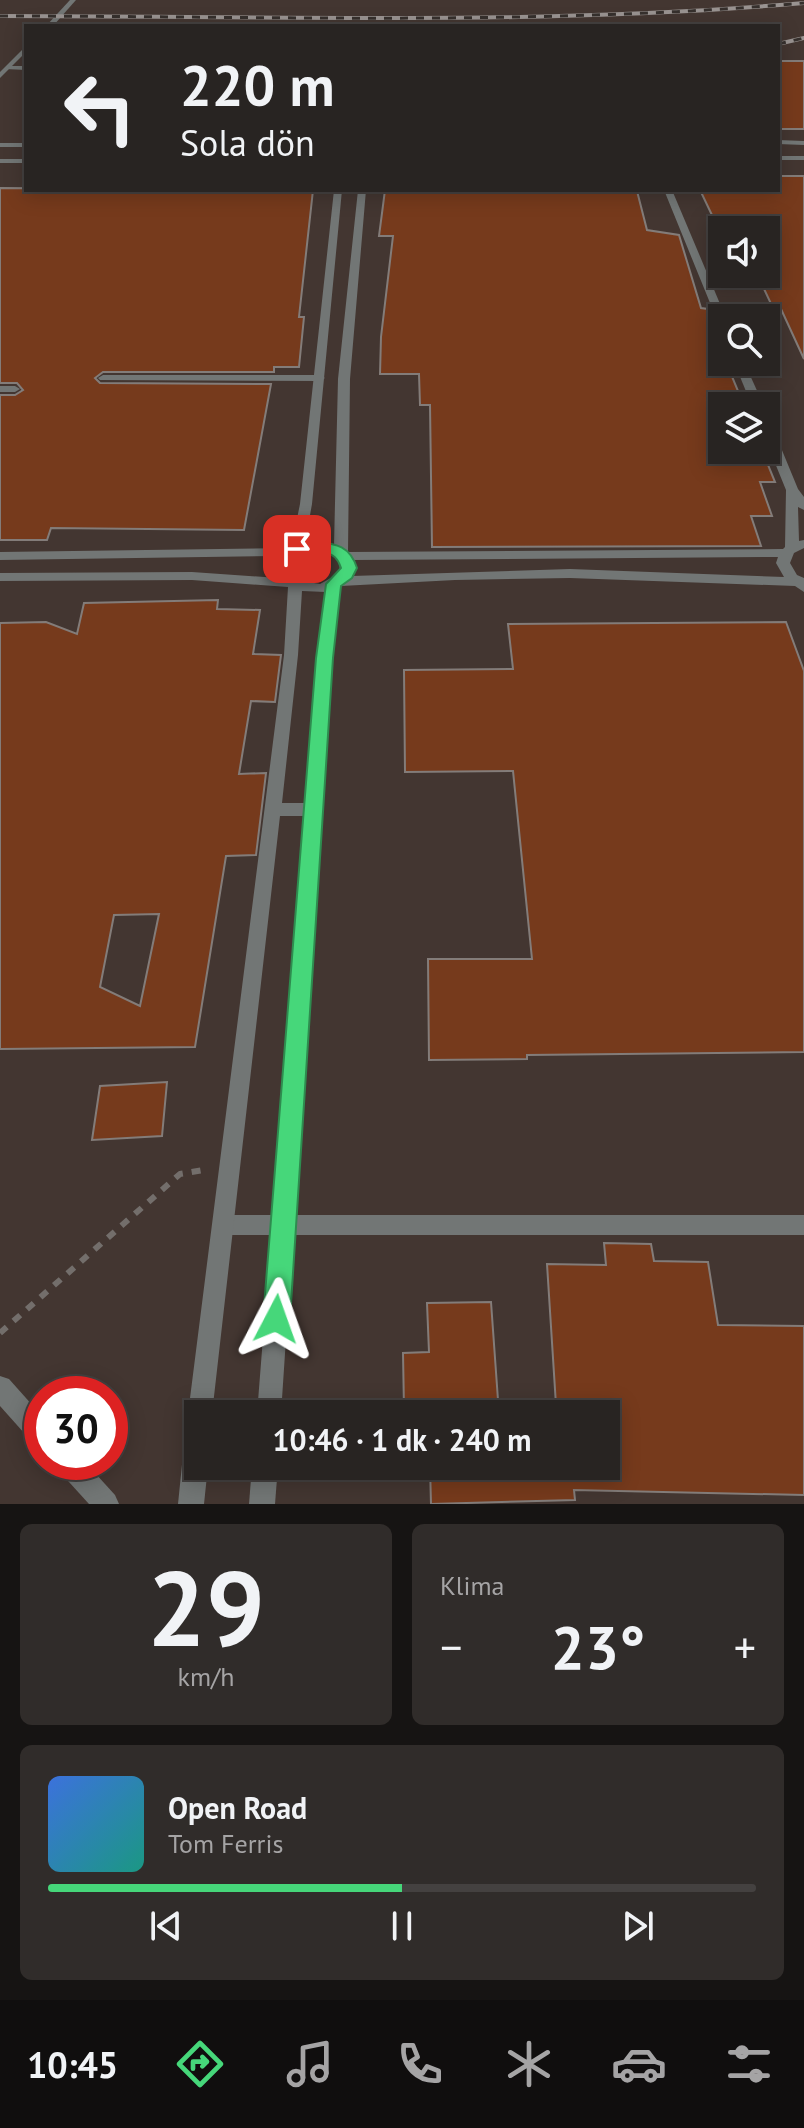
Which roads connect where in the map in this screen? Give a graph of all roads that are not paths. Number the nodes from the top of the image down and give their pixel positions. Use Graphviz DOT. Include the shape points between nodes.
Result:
graph roads {
  1 [pos="73,0"];
  2 [pos="51,24"];
  3 [pos="24,52"];
  4 [pos="7,68"];
  5 [pos="24,68"];
  6 [pos="0,76"];
  7 [pos="780,142"];
  8 [pos="804,143"];
  9 [pos="0,145"];
  10 [pos="24,145"];
  11 [pos="780,158"];
  12 [pos="804,158"];
  13 [pos="0,161"];
  14 [pos="24,161"];
  15 [pos="338,192"];
  16 [pos="362,192"];
  17 [pos="669,192"];
  18 [pos="715,304"];
  19 [pos="103,378"];
  20 [pos="320,378"];
  21 [pos="344,379"];
  22 [pos="0,389"];
  23 [pos="15,389"];
  24 [pos="780,460"];
  25 [pos="792,490"];
  26 [pos="804,506"];
  27 [pos="794,548"];
  28 [pos="294,551"];
  29 [pos="343,554"];
  30 [pos="0,556"];
  31 [pos="0,577"];
  32 [pos="337,582"];
  33 [pos="292,584"];
  34 [pos="802,585"];
  35 [pos="314,809"];
  36 [pos="273,810"];
  37 [pos="223,1225"];
  38 [pos="283,1225"];
  39 [pos="804,1225"];
  40 [pos="0,1388"];
  41 [pos="202,1400"];
  42 [pos="270,1400"];
  43 [pos="24,1414"];
  44 [pos="84,1480"];
  45 [pos="193,1480"];
  46 [pos="264,1480"];
  47 [pos="106,1504"];
  48 [pos="191,1504"];
  49 [pos="262,1504"];
  1 -- 2 [label="street"];
  3 -- 4 [label="street"];
  4 -- 5 [label="lane"];
  4 -- 6 [label="street"];
  7 -- 8 [label="street"];
  9 -- 10 [label="street"];
  11 -- 12 [label="street"];
  13 -- 14 [label="street"];
  15 -- 20 [label="street"];
  16 -- 21 [label="street"];
  17 -- 18 [label="street"];
  19 -- 20 [label="lane"];
  20 -- 21 [label="street"];
  20 -- 28 [label="street" via="306,504"];
  21 -- 29 [label="street"];
  22 -- 23 [label="lane"];
  24 -- 25 [label="street"];
  25 -- 26 [label="street"];
  25 -- 27 [label="street"];
  27 -- 29 [label="street"];
  27 -- 34 [label="street" via="783,563"];
  28 -- 29 [label="street" via="325,546"];
  28 -- 30 [label="street"];
  28 -- 33 [label="street" via="281,564 284,578"];
  29 -- 32 [label="street" via="349,568"];
  31 -- 33 [label="street" via="192,576"];
  32 -- 33 [label="street" via="318,589"];
  32 -- 34 [label="street" via="425,575 683,576"];
  32 -- 35 [label="street" via="324,658"];
  33 -- 36 [label="street" via="291,655"];
  35 -- 36 [label="street"];
  35 -- 38 [label="street"];
  36 -- 37 [label="street"];
  37 -- 38 [label="lane"];
  37 -- 41 [label="street"];
  38 -- 39 [label="lane"];
  38 -- 42 [label="street"];
  40 -- 43 [label="street"];
  44 -- 47 [label="street"];
  45 -- 48 [label="street"];
  46 -- 49 [label="street"];
}
